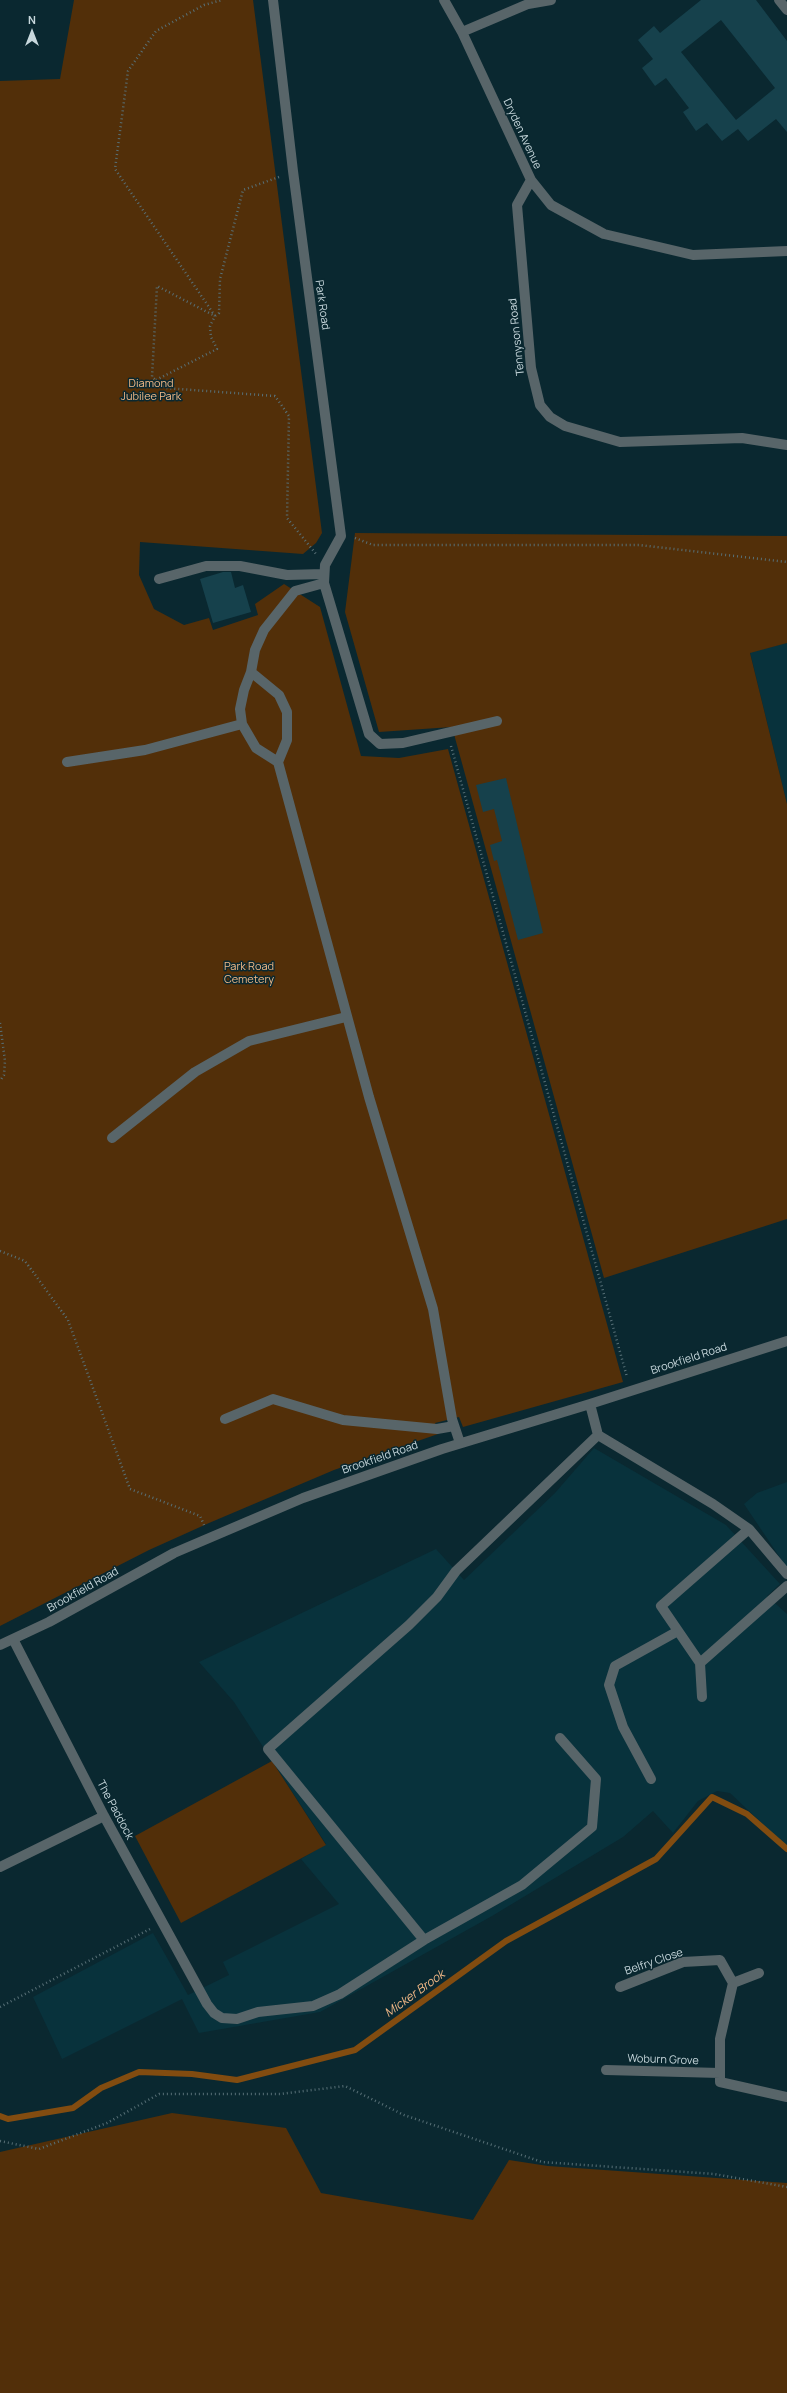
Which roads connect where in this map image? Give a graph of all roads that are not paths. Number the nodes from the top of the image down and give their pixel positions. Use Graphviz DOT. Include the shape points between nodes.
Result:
graph roads {
  1 [pos="273,0"];
  2 [pos="444,0"];
  3 [pos="551,0"];
  4 [pos="779,0"];
  5 [pos="787,10"];
  6 [pos="462,32"];
  7 [pos="530,180"];
  8 [pos="787,251"];
  9 [pos="787,444"];
  10 [pos="324,574"];
  11 [pos="159,579"];
  12 [pos="251,672"];
  13 [pos="497,721"];
  14 [pos="242,724"];
  15 [pos="67,762"];
  16 [pos="278,762"];
  17 [pos="346,1017"];
  18 [pos="112,1138"];
  19 [pos="787,1341"];
  20 [pos="590,1404"];
  21 [pos="225,1419"];
  22 [pos="454,1426"];
  23 [pos="598,1435"];
  24 [pos="460,1443"];
  25 [pos="749,1529"];
  26 [pos="787,1574"];
  27 [pos="787,1586"];
  28 [pos="678,1631"];
  29 [pos="13,1639"];
  30 [pos="0,1645"];
  31 [pos="700,1663"];
  32 [pos="702,1697"];
  33 [pos="560,1738"];
  34 [pos="651,1779"];
  35 [pos="104,1816"];
  36 [pos="0,1867"];
  37 [pos="424,1940"];
  38 [pos="758,1973"];
  39 [pos="733,1983"];
  40 [pos="620,1987"];
  41 [pos="606,2070"];
  42 [pos="720,2073"];
  43 [pos="787,2097"];
  1 -- 10 [label="street, Park Road" via="341,536"];
  2 -- 6 [label="street, Dryden Avenue"];
  3 -- 6 [label="street" via="528,4"];
  4 -- 5 [label="street"];
  6 -- 7 [label="street, Dryden Avenue"];
  7 -- 8 [label="street, Dryden Avenue" via="551,205 604,234 693,255"];
  7 -- 9 [label="street, Tennyson Road" via="517,205 531,368 540,405 550,417 565,426 620,442 742,438"];
  10 -- 11 [label="street" via="287,575 240,566 206,566"];
  10 -- 12 [label="street" via="295,591 280,608 264,630 255,650"];
  10 -- 13 [label="street" via="369,734 380,744 403,743"];
  12 -- 14 [label="street" via="240,709"];
  12 -- 16 [label="street" via="279,695 286,712 287,740"];
  14 -- 15 [label="street" via="145,750"];
  14 -- 16 [label="street" via="256,748"];
  16 -- 17 [label="street"];
  17 -- 18 [label="street" via="249,1041 195,1072"];
  17 -- 22 [label="street" via="433,1309"];
  19 -- 20 [label="street, Brookfield Road"];
  20 -- 23 [label="street"];
  20 -- 24 [label="street, Brookfield Road"];
  21 -- 22 [label="street" via="273,1400 343,1420 437,1429"];
  22 -- 24 [label="street"];
  23 -- 25 [label="street" via="713,1504"];
  23 -- 37 [label="street" via="456,1571 437,1597 409,1626 268,1749"];
  24 -- 29 [label="street, Brookfield Road" via="303,1498 174,1553 50,1622"];
  25 -- 26 [label="street"];
  25 -- 28 [label="street" via="661,1606"];
  27 -- 31 [label="street"];
  28 -- 31 [label="street"];
  28 -- 34 [label="street" via="615,1666 609,1685 623,1727"];
  29 -- 30 [label="street, Brookfield Road"];
  29 -- 35 [label="street, The Paddock"];
  31 -- 32 [label="street"];
  33 -- 37 [label="street" via="596,1779 592,1827 522,1885"];
  35 -- 36 [label="street"];
  35 -- 37 [label="street, The Paddock" via="200,1990 211,2008 222,2018 313,2006 346,1991"];
  38 -- 39 [label="street"];
  39 -- 40 [label="street, Belfry Close" via="720,1960 683,1962"];
  39 -- 42 [label="street" via="720,2040"];
  41 -- 42 [label="street, Woburn Grove"];
  42 -- 43 [label="street" via="720,2082"];
}
